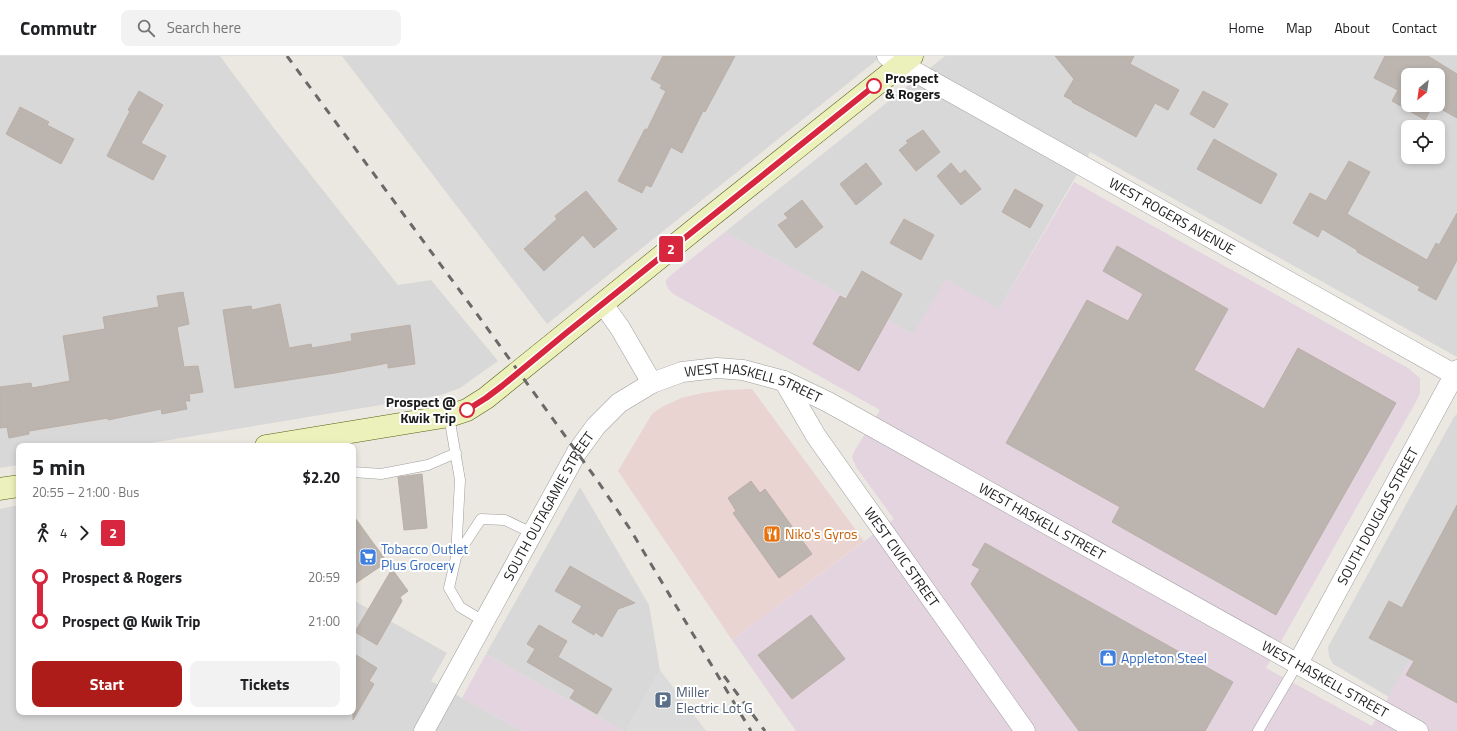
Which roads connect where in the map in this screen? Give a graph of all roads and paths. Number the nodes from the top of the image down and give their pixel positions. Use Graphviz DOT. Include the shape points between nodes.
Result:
graph roads {
  1 [pos="900,59"];
  2 [pos="603,304"];
  3 [pos="1456,373"];
  4 [pos="784,381"];
  5 [pos="652,383"];
  6 [pos="449,416"];
  7 [pos="326,441"];
  8 [pos="302,443"];
  9 [pos="456,453"];
  10 [pos="356,472"];
  11 [pos="16,486"];
  12 [pos="0,489"];
  13 [pos="532,533"];
  14 [pos="456,557"];
  15 [pos="485,622"];
  16 [pos="1298,663"];
  17 [pos="1412,730"];
  18 [pos="424,731"];
  19 [pos="1025,731"];
  20 [pos="1258,731"];
  1 -- 2 [label="main road"];
  1 -- 3 [label="street, WEST ROGERS AVENUE"];
  2 -- 5 [label="street"];
  2 -- 6 [label="main road" via="486,398 467,410"];
  3 -- 16 [label="street, SOUTH DOUGLAS STREET"];
  4 -- 5 [label="street, WEST HASKELL STREET" via="743,370 717,368 682,372"];
  4 -- 16 [label="street, WEST HASKELL STREET" via="828,402"];
  4 -- 19 [label="street, WEST CIVIC STREET" via="816,436"];
  5 -- 13 [label="street, SOUTH OUTAGAMIE STREET" via="619,403 596,426 577,452"];
  6 -- 7 [label="main road"];
  6 -- 9 [label="lane"];
  7 -- 8 [label="main road"];
  9 -- 10 [label="lane" via="428,465 381,474"];
  9 -- 14 [label="lane" via="460,480"];
  11 -- 12 [label="main road"];
  13 -- 14 [label="lane" via="505,520 481,519"];
  13 -- 15 [label="street, SOUTH OUTAGAMIE STREET"];
  14 -- 15 [label="lane" via="449,588 460,607"];
  15 -- 18 [label="street, SOUTH OUTAGAMIE STREET"];
  16 -- 17 [label="street, WEST HASKELL STREET"];
  16 -- 20 [label="lane"];
}
